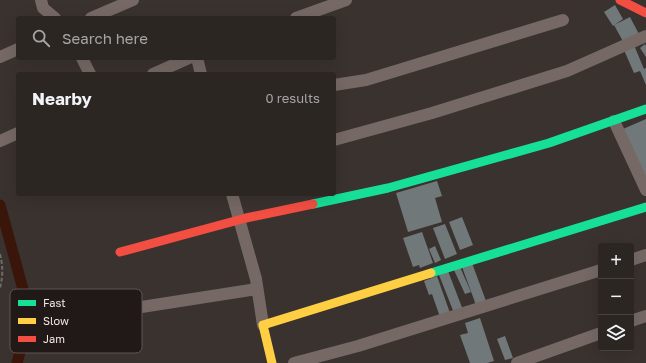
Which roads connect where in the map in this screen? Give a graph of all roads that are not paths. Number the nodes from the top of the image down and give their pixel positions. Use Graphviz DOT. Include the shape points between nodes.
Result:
graph roads {
  1 [pos="41,0"];
  2 [pos="133,0"];
  3 [pos="346,0"];
  4 [pos="620,0"];
  5 [pos="646,13"];
  6 [pos="53,16"];
  7 [pos="96,16"];
  8 [pos="302,16"];
  9 [pos="563,20"];
  10 [pos="646,36"];
  11 [pos="16,50"];
  12 [pos="0,57"];
  13 [pos="83,60"];
  14 [pos="184,60"];
  15 [pos="198,60"];
  16 [pos="89,72"];
  17 [pos="158,72"];
  18 [pos="200,72"];
  19 [pos="336,86"];
  20 [pos="646,109"];
  21 [pos="614,121"];
  22 [pos="16,134"];
  23 [pos="336,139"];
  24 [pos="0,141"];
  25 [pos="646,190"];
  26 [pos="233,196"];
  27 [pos="646,207"];
  28 [pos="240,220"];
  29 [pos="120,252"];
  30 [pos="646,255"];
  31 [pos="634,259"];
  32 [pos="598,271"];
  33 [pos="257,289"];
  34 [pos="142,307"];
  35 [pos="646,316"];
  36 [pos="634,320"];
  37 [pos="263,325"];
  38 [pos="598,334"];
  39 [pos="272,363"];
  40 [pos="294,363"];
  41 [pos="517,363"];
  1 -- 6 [label="street" via="43,8"];
  2 -- 7 [label="street"];
  3 -- 8 [label="street"];
  4 -- 5 [label="street"];
  9 -- 19 [label="street" via="366,80"];
  10 -- 23 [label="street" via="567,71"];
  11 -- 12 [label="street"];
  13 -- 16 [label="street"];
  14 -- 17 [label="street"];
  15 -- 18 [label="street"];
  20 -- 21 [label="street"];
  21 -- 25 [label="street"];
  21 -- 28 [label="street" via="548,143 388,188"];
  22 -- 24 [label="street"];
  26 -- 28 [label="street"];
  27 -- 37 [label="street"];
  28 -- 29 [label="street"];
  28 -- 33 [label="street"];
  30 -- 31 [label="street"];
  32 -- 40 [label="street" via="358,346"];
  33 -- 34 [label="street"];
  33 -- 37 [label="street"];
  35 -- 36 [label="street"];
  37 -- 39 [label="street"];
  38 -- 41 [label="street"];
}
